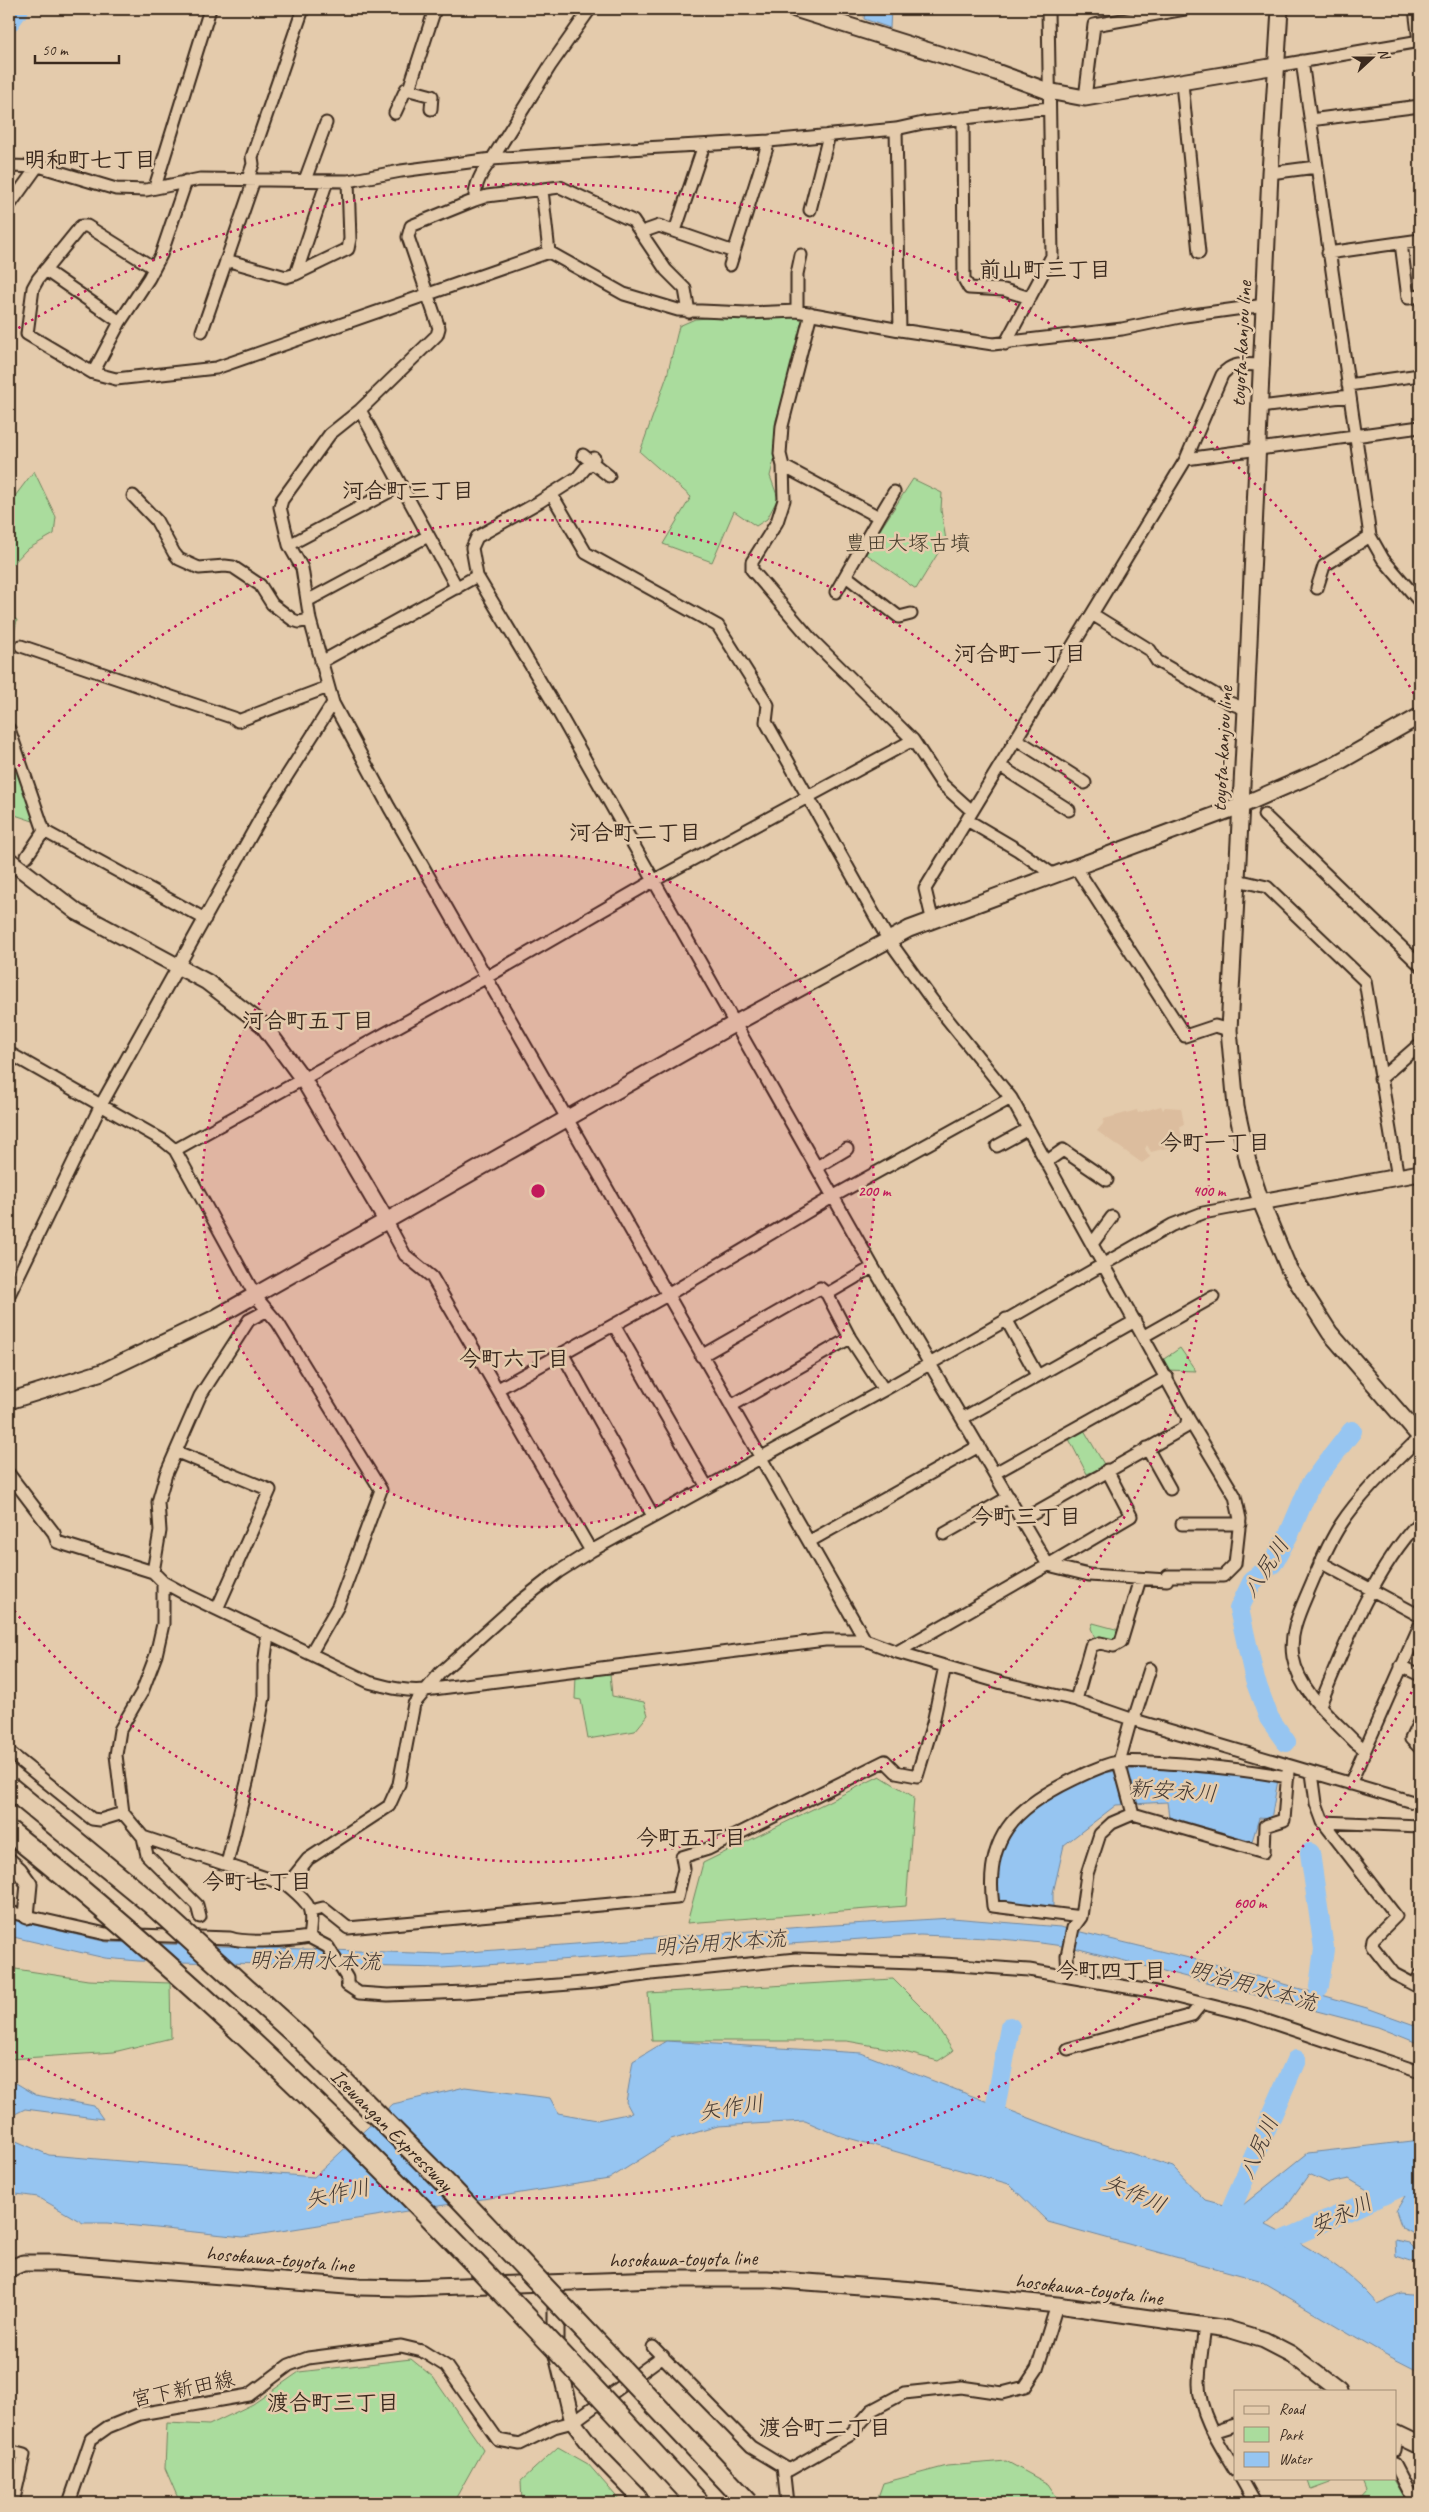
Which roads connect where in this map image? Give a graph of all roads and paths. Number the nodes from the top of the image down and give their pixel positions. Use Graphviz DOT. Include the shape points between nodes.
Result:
graph roads {
  1 [pos="210,9"];
  2 [pos="303,9"];
  3 [pos="435,9"];
  4 [pos="590,9"];
  5 [pos="795,9"];
  6 [pos="1048,9"];
  7 [pos="1185,9"];
  8 [pos="1280,9"];
  9 [pos="1415,9"];
  10 [pos="1419,41"];
  11 [pos="1302,61"];
  12 [pos="1276,66"];
  13 [pos="1182,83"];
  14 [pos="409,89"];
  15 [pos="1048,91"];
  16 [pos="1085,98"];
  17 [pos="1420,106"];
  18 [pos="1049,108"];
  19 [pos="431,109"];
  20 [pos="395,113"];
  21 [pos="963,118"];
  22 [pos="1310,120"];
  23 [pos="326,123"];
  24 [pos="896,130"];
  25 [pos="829,135"];
  26 [pos="769,141"];
  27 [pos="704,145"];
  28 [pos="492,159"];
  29 [pos="9,166"];
  30 [pos="37,167"];
  31 [pos="1316,168"];
  32 [pos="1270,173"];
  33 [pos="251,179"];
  34 [pos="305,180"];
  35 [pos="186,181"];
  36 [pos="326,181"];
  37 [pos="348,181"];
  38 [pos="155,187"];
  39 [pos="542,190"];
  40 [pos="475,200"];
  41 [pos="9,206"];
  42 [pos="810,210"];
  43 [pos="675,231"];
  44 [pos="642,232"];
  45 [pos="1420,240"];
  46 [pos="1401,243"];
  47 [pos="550,252"];
  48 [pos="734,252"];
  49 [pos="1198,253"];
  50 [pos="1328,253"];
  51 [pos="801,255"];
  52 [pos="226,260"];
  53 [pos="730,265"];
  54 [pos="154,268"];
  55 [pos="45,270"];
  56 [pos="296,274"];
  57 [pos="428,294"];
  58 [pos="1420,296"];
  59 [pos="1030,298"];
  60 [pos="1265,305"];
  61 [pos="797,311"];
  62 [pos="689,312"];
  63 [pos="811,313"];
  64 [pos="120,322"];
  65 [pos="900,330"];
  66 [pos="202,331"];
  67 [pos="1005,344"];
  68 [pos="1263,365"];
  69 [pos="93,373"];
  70 [pos="1420,375"];
  71 [pos="1349,390"];
  72 [pos="1260,408"];
  73 [pos="360,410"];
  74 [pos="1420,428"];
  75 [pos="1356,436"];
  76 [pos="1256,449"];
  77 [pos="1186,459"];
  78 [pos="783,466"];
  79 [pos="609,476"];
  80 [pos="400,486"];
  81 [pos="894,492"];
  82 [pos="552,495"];
  83 [pos="133,496"];
  84 [pos="879,517"];
  85 [pos="428,536"];
  86 [pos="1370,536"];
  87 [pos="289,545"];
  88 [pos="477,576"];
  89 [pos="846,576"];
  90 [pos="457,588"];
  91 [pos="1317,588"];
  92 [pos="836,592"];
  93 [pos="307,601"];
  94 [pos="1420,602"];
  95 [pos="911,614"];
  96 [pos="1092,614"];
  97 [pos="310,620"];
  98 [pos="21,646"];
  99 [pos="321,662"];
  100 [pos="328,687"];
  101 [pos="333,703"];
  102 [pos="1246,709"];
  103 [pos="1420,716"];
  104 [pos="9,729"];
  105 [pos="1016,739"];
  106 [pos="913,740"];
  107 [pos="1000,766"];
  108 [pos="1085,783"];
  109 [pos="807,797"];
  110 [pos="1240,806"];
  111 [pos="1069,810"];
  112 [pos="1264,815"];
  113 [pos="970,816"];
  114 [pos="44,831"];
  115 [pos="26,856"];
  116 [pos="9,860"];
  117 [pos="1075,866"];
  118 [pos="1052,874"];
  119 [pos="1237,880"];
  120 [pos="654,881"];
  121 [pos="932,918"];
  122 [pos="205,919"];
  123 [pos="888,939"];
  124 [pos="1420,965"];
  125 [pos="178,966"];
  126 [pos="487,977"];
  127 [pos="734,1024"];
  128 [pos="1229,1030"];
  129 [pos="1420,1044"];
  130 [pos="9,1053"];
  131 [pos="303,1079"];
  132 [pos="1380,1079"];
  133 [pos="1010,1098"];
  134 [pos="101,1105"];
  135 [pos="568,1119"];
  136 [pos="1028,1129"];
  137 [pos="997,1146"];
  138 [pos="847,1149"];
  139 [pos="175,1150"];
  140 [pos="1046,1162"];
  141 [pos="817,1166"];
  142 [pos="1420,1173"];
  143 [pos="1398,1178"];
  144 [pos="1107,1180"];
  145 [pos="834,1196"];
  146 [pos="1261,1202"];
  147 [pos="1112,1217"];
  148 [pos="387,1222"];
  149 [pos="1092,1244"];
  150 [pos="1103,1263"];
  151 [pos="872,1267"];
  152 [pos="667,1294"];
  153 [pos="827,1294"];
  154 [pos="9,1295"];
  155 [pos="256,1297"];
  156 [pos="1213,1297"];
  157 [pos="266,1311"];
  158 [pos="1006,1319"];
  159 [pos="1136,1321"];
  160 [pos="614,1325"];
  161 [pos="1144,1336"];
  162 [pos="850,1338"];
  163 [pos="562,1353"];
  164 [pos="701,1356"];
  165 [pos="928,1363"];
  166 [pos="1038,1375"];
  167 [pos="1167,1377"];
  168 [pos="498,1389"];
  169 [pos="884,1390"];
  170 [pos="9,1401"];
  171 [pos="731,1406"];
  172 [pos="963,1418"];
  173 [pos="1188,1418"];
  174 [pos="1420,1437"];
  175 [pos="979,1446"];
  176 [pos="1147,1448"];
  177 [pos="177,1452"];
  178 [pos="761,1458"];
  179 [pos="1107,1470"];
  180 [pos="995,1473"];
  181 [pos="9,1474"];
  182 [pos="707,1487"];
  183 [pos="1170,1489"];
  184 [pos="1009,1498"];
  185 [pos="653,1516"];
  186 [pos="1022,1520"];
  187 [pos="1420,1521"];
  188 [pos="1182,1524"];
  189 [pos="1240,1524"];
  190 [pos="944,1534"];
  191 [pos="810,1541"];
  192 [pos="591,1551"];
  193 [pos="1320,1562"];
  194 [pos="1048,1565"];
  195 [pos="153,1572"];
  196 [pos="1140,1579"];
  197 [pos="163,1582"];
  198 [pos="1371,1591"];
  199 [pos="217,1609"];
  200 [pos="1420,1616"];
  201 [pos="1420,1625"];
  202 [pos="265,1632"];
  203 [pos="865,1640"];
  204 [pos="897,1652"];
  205 [pos="311,1653"];
  206 [pos="945,1666"];
  207 [pos="1400,1666"];
  208 [pos="1150,1669"];
  209 [pos="1420,1674"];
  210 [pos="425,1690"];
  211 [pos="1076,1700"];
  212 [pos="1320,1706"];
  213 [pos="1132,1719"];
  214 [pos="1420,1720"];
  215 [pos="1363,1748"];
  216 [pos="1420,1748"];
  217 [pos="9,1752"];
  218 [pos="1119,1762"];
  219 [pos="1288,1771"];
  220 [pos="1312,1773"];
  221 [pos="1350,1784"];
  222 [pos="9,1786"];
  223 [pos="1420,1804"];
  224 [pos="123,1813"];
  225 [pos="1133,1814"];
  226 [pos="1323,1822"];
  227 [pos="1420,1826"];
  228 [pos="9,1832"];
  229 [pos="143,1837"];
  230 [pos="9,1861"];
  231 [pos="227,1864"];
  232 [pos="287,1886"];
  233 [pos="311,1911"];
  234 [pos="9,1912"];
  235 [pos="26,1916"];
  236 [pos="200,1917"];
  237 [pos="1081,1917"];
  238 [pos="309,1937"];
  239 [pos="1068,1975"];
  240 [pos="1419,1982"];
  241 [pos="1201,2004"];
  242 [pos="1068,2049"];
  243 [pos="1420,2072"];
  244 [pos="9,2268"];
  245 [pos="556,2282"];
  246 [pos="1058,2305"];
  247 [pos="1206,2325"];
  248 [pos="654,2347"];
  249 [pos="663,2356"];
  250 [pos="1329,2388"];
  251 [pos="573,2422"];
  252 [pos="1234,2426"];
  253 [pos="1213,2432"];
  254 [pos="1396,2440"];
  255 [pos="1420,2446"];
  256 [pos="9,2451"];
  257 [pos="1396,2466"];
  258 [pos="783,2467"];
  259 [pos="1234,2468"];
  260 [pos="1242,2480"];
  261 [pos="13,2503"];
  262 [pos="69,2503"];
  263 [pos="641,2503"];
  264 [pos="699,2503"];
  265 [pos="748,2503"];
  266 [pos="787,2503"];
  267 [pos="1255,2503"];
  268 [pos="1419,2503"];
  1 -- 38 [label="street"];
  2 -- 33 [label="street" via="252,157"];
  3 -- 14 [label="street"];
  4 -- 28 [label="street"];
  5 -- 15 [label="street"];
  6 -- 15 [label="street"];
  7 -- 16 [label="street" via="1094,25"];
  8 -- 12 [label="street, toyota-kanjou line"];
  9 -- 10 [label="street"];
  10 -- 11 [label="street"];
  11 -- 12 [label="street"];
  11 -- 22 [label="street"];
  12 -- 13 [label="street"];
  12 -- 32 [label="street, toyota-kanjou line"];
  13 -- 16 [label="street"];
  13 -- 49 [label="street"];
  14 -- 19 [label="street" via="432,96"];
  14 -- 20 [label="street" via="406,88"];
  15 -- 16 [label="street"];
  15 -- 18 [label="street"];
  17 -- 22 [label="street"];
  18 -- 21 [label="street"];
  18 -- 59 [label="street" via="1052,256"];
  21 -- 24 [label="street"];
  21 -- 59 [label="street" via="964,279 969,288 1004,290"];
  22 -- 31 [label="street"];
  23 -- 34 [label="street"];
  24 -- 25 [label="street"];
  24 -- 65 [label="street"];
  25 -- 26 [label="street"];
  25 -- 42 [label="street"];
  26 -- 27 [label="street"];
  26 -- 48 [label="street"];
  27 -- 28 [label="street"];
  27 -- 43 [label="street"];
  28 -- 37 [label="street"];
  28 -- 40 [label="street" via="483,169 474,190"];
  29 -- 30 [label="street"];
  30 -- 38 [label="street" via="116,189 146,190"];
  30 -- 41 [label="street"];
  31 -- 32 [label="street"];
  31 -- 50 [label="street"];
  32 -- 60 [label="street, toyota-kanjou line"];
  33 -- 34 [label="street"];
  33 -- 35 [label="street"];
  33 -- 52 [label="street"];
  34 -- 36 [label="street"];
  35 -- 38 [label="street"];
  35 -- 54 [label="street"];
  36 -- 37 [label="street"];
  36 -- 56 [label="street"];
  37 -- 56 [label="street" via="348,249"];
  39 -- 40 [label="street"];
  39 -- 44 [label="street" via="560,187 633,221"];
  39 -- 47 [label="street"];
  40 -- 57 [label="street" via="411,226 408,237"];
  43 -- 44 [label="street" via="659,226"];
  43 -- 48 [label="street"];
  44 -- 62 [label="street" via="666,270 685,289"];
  45 -- 46 [label="street"];
  46 -- 50 [label="street"];
  46 -- 58 [label="street" via="1408,298"];
  47 -- 57 [label="street"];
  47 -- 62 [label="street" via="624,294"];
  48 -- 53 [label="street"];
  50 -- 71 [label="street"];
  51 -- 61 [label="street" via="797,274"];
  52 -- 56 [label="street" via="286,278"];
  52 -- 66 [label="street"];
  54 -- 55 [label="street" via="87,226 82,226"];
  54 -- 64 [label="street"];
  55 -- 64 [label="street"];
  55 -- 69 [label="street" via="33,288 27,334"];
  57 -- 69 [label="street" via="216,368 116,378"];
  57 -- 73 [label="street" via="439,328 438,335"];
  59 -- 67 [label="street"];
  60 -- 67 [label="street" via="1122,329"];
  60 -- 68 [label="street, toyota-kanjou line"];
  61 -- 62 [label="street"];
  61 -- 63 [label="street"];
  63 -- 65 [label="street"];
  63 -- 78 [label="street" via="782,426 780,454"];
  64 -- 69 [label="street"];
  65 -- 67 [label="street"];
  68 -- 72 [label="street, toyota-kanjou line"];
  68 -- 77 [label="street" via="1235,364 1227,368"];
  70 -- 71 [label="street"];
  71 -- 72 [label="street"];
  71 -- 75 [label="street"];
  72 -- 76 [label="street, toyota-kanjou line"];
  73 -- 80 [label="street"];
  73 -- 87 [label="street" via="330,434 282,500 280,507"];
  74 -- 75 [label="street"];
  75 -- 76 [label="street"];
  75 -- 86 [label="street"];
  76 -- 77 [label="street"];
  76 -- 102 [label="street, toyota-kanjou line"];
  77 -- 96 [label="street"];
  78 -- 84 [label="street"];
  78 -- 106 [label="street" via="784,500 777,522 752,562 752,570 810,638"];
  79 -- 82 [label="street" via="589,458 578,477"];
  80 -- 85 [label="street"];
  80 -- 87 [label="street"];
  81 -- 84 [label="street"];
  82 -- 88 [label="street" via="477,537 472,548"];
  82 -- 109 [label="street" via="586,554 718,626 768,705 766,722"];
  83 -- 97 [label="street" via="156,520 179,558 200,568 233,568 260,585 272,604 293,620"];
  84 -- 89 [label="street"];
  85 -- 90 [label="street"];
  85 -- 93 [label="street"];
  86 -- 91 [label="street" via="1324,566"];
  86 -- 94 [label="street" via="1383,560"];
  87 -- 93 [label="street" via="302,568"];
  88 -- 90 [label="street"];
  88 -- 120 [label="street" via="509,626"];
  89 -- 92 [label="street"];
  89 -- 95 [label="street" via="899,617"];
  90 -- 99 [label="street"];
  93 -- 97 [label="street"];
  96 -- 102 [label="street" via="1150,650 1157,661"];
  96 -- 105 [label="street"];
  97 -- 99 [label="street"];
  98 -- 100 [label="street" via="238,721"];
  99 -- 100 [label="street"];
  100 -- 101 [label="street"];
  101 -- 122 [label="street" via="264,812"];
  101 -- 126 [label="street"];
  102 -- 110 [label="street, toyota-kanjou line"];
  103 -- 110 [label="street" via="1330,767"];
  104 -- 114 [label="street"];
  105 -- 107 [label="street"];
  105 -- 108 [label="street"];
  106 -- 109 [label="street"];
  106 -- 113 [label="street" via="942,784"];
  107 -- 111 [label="street"];
  107 -- 113 [label="street"];
  109 -- 120 [label="street"];
  109 -- 123 [label="street"];
  110 -- 117 [label="street"];
  110 -- 119 [label="street, toyota-kanjou line"];
  112 -- 124 [label="street"];
  113 -- 118 [label="street"];
  113 -- 121 [label="street" via="925,889"];
  114 -- 115 [label="street"];
  114 -- 122 [label="street"];
  116 -- 125 [label="street" via="77,912"];
  117 -- 118 [label="street"];
  117 -- 128 [label="street" via="1185,1036 1215,1026"];
  118 -- 121 [label="street"];
  119 -- 128 [label="street, toyota-kanjou line"];
  119 -- 132 [label="street" via="1268,887 1365,981"];
  120 -- 126 [label="street"];
  120 -- 127 [label="street"];
  121 -- 123 [label="street"];
  122 -- 125 [label="street"];
  123 -- 127 [label="street"];
  123 -- 133 [label="street"];
  125 -- 131 [label="street" via="207,982 263,1025"];
  125 -- 134 [label="street"];
  126 -- 131 [label="street"];
  126 -- 135 [label="street"];
  127 -- 135 [label="street"];
  127 -- 141 [label="street"];
  128 -- 146 [label="street, toyota-kanjou line" via="1236,1107"];
  129 -- 132 [label="street"];
  130 -- 134 [label="street"];
  131 -- 139 [label="street"];
  131 -- 148 [label="street"];
  132 -- 143 [label="street"];
  133 -- 136 [label="street"];
  133 -- 145 [label="street"];
  134 -- 139 [label="street"];
  134 -- 154 [label="street"];
  135 -- 148 [label="street"];
  135 -- 152 [label="street"];
  136 -- 137 [label="street"];
  136 -- 140 [label="street"];
  138 -- 141 [label="street"];
  139 -- 155 [label="street"];
  140 -- 144 [label="street" via="1064,1150"];
  140 -- 149 [label="street"];
  141 -- 145 [label="street"];
  142 -- 143 [label="street"];
  143 -- 146 [label="street"];
  145 -- 151 [label="street"];
  145 -- 152 [label="street"];
  146 -- 150 [label="street" via="1203,1213 1172,1225"];
  146 -- 174 [label="street, toyota-kanjou line" via="1289,1269 1319,1317"];
  147 -- 149 [label="street"];
  148 -- 155 [label="street"];
  148 -- 168 [label="street" via="406,1255 432,1277"];
  149 -- 150 [label="street"];
  150 -- 158 [label="street"];
  150 -- 159 [label="street"];
  151 -- 153 [label="street"];
  151 -- 165 [label="street"];
  152 -- 160 [label="street"];
  152 -- 164 [label="street"];
  153 -- 162 [label="street"];
  153 -- 164 [label="street" via="820,1288"];
  155 -- 157 [label="street"];
  155 -- 170 [label="street" via="124,1363 66,1385"];
  156 -- 161 [label="street"];
  157 -- 177 [label="street" via="249,1320 200,1396"];
  157 -- 205 [label="street" via="278,1323 381,1490 338,1606"];
  158 -- 165 [label="street"];
  158 -- 166 [label="street"];
  159 -- 161 [label="street"];
  159 -- 166 [label="street"];
  160 -- 163 [label="street"];
  160 -- 182 [label="street"];
  161 -- 167 [label="street"];
  162 -- 169 [label="street"];
  162 -- 171 [label="street"];
  163 -- 168 [label="street"];
  163 -- 185 [label="street"];
  164 -- 171 [label="street"];
  165 -- 169 [label="street"];
  165 -- 172 [label="street"];
  166 -- 172 [label="street"];
  167 -- 173 [label="street"];
  167 -- 180 [label="street"];
  168 -- 192 [label="street"];
  169 -- 178 [label="street"];
  171 -- 178 [label="street"];
  172 -- 175 [label="street"];
  173 -- 176 [label="street" via="1186,1427"];
  173 -- 189 [label="street" via="1235,1496"];
  174 -- 193 [label="street" via="1351,1510"];
  175 -- 180 [label="street"];
  175 -- 191 [label="street"];
  176 -- 179 [label="street"];
  176 -- 183 [label="street"];
  177 -- 195 [label="street" via="158,1502 160,1531"];
  177 -- 199 [label="street" via="270,1490"];
  178 -- 182 [label="street"];
  178 -- 191 [label="street"];
  179 -- 186 [label="street"];
  179 -- 194 [label="street" via="1130,1516"];
  180 -- 184 [label="street"];
  181 -- 195 [label="street" via="58,1542"];
  182 -- 185 [label="street"];
  184 -- 186 [label="street"];
  184 -- 190 [label="street"];
  185 -- 192 [label="street"];
  186 -- 194 [label="street"];
  187 -- 198 [label="street" via="1390,1557"];
  188 -- 189 [label="street"];
  189 -- 196 [label="street" via="1235,1564 1223,1576"];
  191 -- 203 [label="street"];
  192 -- 210 [label="street" via="517,1604"];
  193 -- 198 [label="street"];
  193 -- 212 [label="street" via="1296,1620 1292,1639 1293,1658 1300,1678"];
  194 -- 196 [label="street" via="1089,1575"];
  194 -- 204 [label="street"];
  195 -- 197 [label="street"];
  196 -- 211 [label="street" via="1122,1642 1114,1646 1100,1643 1091,1646"];
  197 -- 199 [label="street"];
  197 -- 224 [label="street" via="163,1624 156,1655 142,1692 120,1730 116,1754"];
  198 -- 200 [label="street"];
  198 -- 212 [label="street"];
  199 -- 202 [label="street"];
  201 -- 207 [label="street"];
  202 -- 205 [label="street"];
  202 -- 231 [label="street" via="264,1697"];
  203 -- 204 [label="street"];
  203 -- 210 [label="street" via="825,1640"];
  204 -- 206 [label="street"];
  205 -- 210 [label="street" via="369,1682 409,1692"];
  206 -- 211 [label="street"];
  206 -- 233 [label="street" via="917,1776 896,1772 885,1761 708,1849 682,1857 684,1869 677,1898 348,1928 322,1908"];
  207 -- 209 [label="street"];
  207 -- 215 [label="street"];
  208 -- 213 [label="street"];
  210 -- 232 [label="street" via="414,1704 400,1784 389,1806 308,1858"];
  211 -- 213 [label="street"];
  212 -- 215 [label="street"];
  213 -- 218 [label="street"];
  213 -- 219 [label="street"];
  214 -- 216 [label="street" via="1412,1739"];
  215 -- 221 [label="street"];
  217 -- 224 [label="street" via="92,1819 100,1820"];
  218 -- 219 [label="street"];
  218 -- 225 [label="street"];
  218 -- 237 [label="street" via="1105,1765 1041,1796 1011,1822 995,1849 990,1884 993,1906"];
  219 -- 220 [label="street"];
  219 -- 225 [label="street" via="1284,1820 1264,1826 1264,1852"];
  220 -- 221 [label="street"];
  220 -- 226 [label="street" via="1316,1803"];
  221 -- 223 [label="street"];
  222 -- 265 [label="highway, Isewangan Expressway, bridge" via="153,1905 300,2038 460,2198"];
  224 -- 229 [label="street"];
  225 -- 237 [label="street" via="1112,1822 1100,1834 1087,1874"];
  226 -- 227 [label="street"];
  226 -- 240 [label="street" via="1396,1916 1373,1939 1372,1946 1394,1974"];
  228 -- 264 [label="highway, Isewangan Expressway, bridge" via="128,1931 275,2062 429,2216"];
  229 -- 231 [label="street"];
  229 -- 236 [label="street" via="147,1855 197,1905"];
  230 -- 235 [label="street" via="29,1884"];
  231 -- 232 [label="street"];
  232 -- 233 [label="street" via="304,1900"];
  233 -- 238 [label="street"];
  234 -- 235 [label="street"];
  235 -- 238 [label="street" via="106,1934 230,1938 240,1942"];
  237 -- 239 [label="street" via="1073,1928 1067,1956"];
  238 -- 239 [label="street" via="328,1947 348,1985 359,1993 388,1995 596,1982 796,1959 944,1964"];
  239 -- 241 [label="street"];
  241 -- 242 [label="street" via="1192,2016"];
  241 -- 243 [label="street" via="1282,2025"];
  244 -- 245 [label="street, hosokawa-toyota line" via="23,2264 57,2263 359,2287"];
  245 -- 246 [label="street, hosokawa-toyota line" via="767,2279"];
  245 -- 251 [label="street" via="556,2351"];
  246 -- 247 [label="street, hosokawa-toyota line"];
  246 -- 258 [label="street" via="1037,2370 1025,2387 1002,2393 961,2387 904,2393 872,2410 850,2435 806,2462 790,2470"];
  247 -- 250 [label="street, hosokawa-toyota line" via="1264,2340 1291,2354"];
  247 -- 253 [label="street" via="1199,2384 1203,2407"];
  248 -- 249 [label="street"];
  249 -- 251 [label="street, 宮下新田線"];
  249 -- 258 [label="street" via="751,2447"];
  251 -- 262 [label="street, 宮下新田線" via="554,2427 520,2444 498,2440 446,2366 422,2351 401,2346 308,2358 289,2365 249,2395 140,2414 91,2438"];
  251 -- 263 [label="street"];
  252 -- 253 [label="street"];
  253 -- 259 [label="street"];
  254 -- 255 [label="street"];
  256 -- 261 [label="street" via="24,2455"];
  257 -- 268 [label="street"];
  258 -- 266 [label="street"];
  260 -- 267 [label="street"];
}
